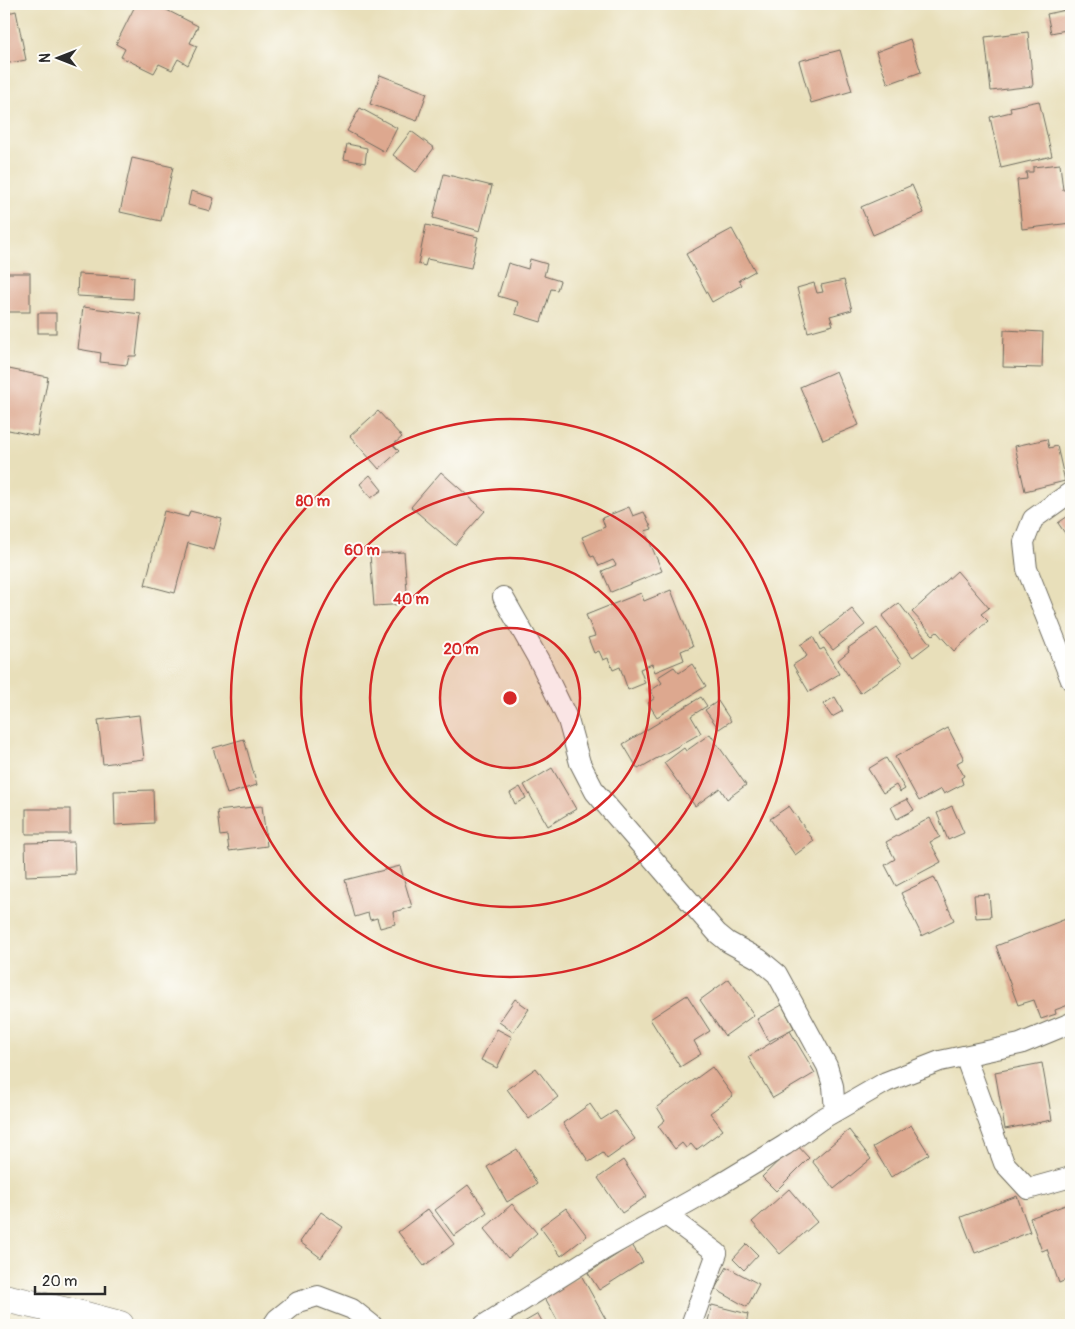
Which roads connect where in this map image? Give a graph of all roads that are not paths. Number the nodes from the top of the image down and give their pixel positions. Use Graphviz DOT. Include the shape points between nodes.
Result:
graph roads {
  1 [pos="1071,492"];
  2 [pos="504,597"];
  3 [pos="1071,680"];
  4 [pos="1071,1023"];
  5 [pos="965,1056"];
  6 [pos="835,1111"];
  7 [pos="1071,1178"];
  8 [pos="666,1215"];
  9 [pos="4,1298"];
  10 [pos="120,1325"];
  11 [pos="273,1325"];
  12 [pos="372,1325"];
  13 [pos="484,1325"];
  14 [pos="691,1325"];
  1 -- 3 [label="street" via="1033,519 1024,542 1027,569"];
  2 -- 6 [label="street" via="568,720 580,763 595,792 717,933 777,974 828,1066"];
  4 -- 5 [label="street" via="1020,1044"];
  5 -- 6 [label="street" via="940,1061 886,1082"];
  5 -- 7 [label="street" via="1004,1163 1028,1189"];
  6 -- 8 [label="street" via="720,1186"];
  8 -- 13 [label="street" via="603,1250"];
  8 -- 14 [label="street" via="717,1253"];
  9 -- 10 [label="main road"];
  11 -- 12 [label="street" via="298,1302 318,1296 352,1309"];
}
